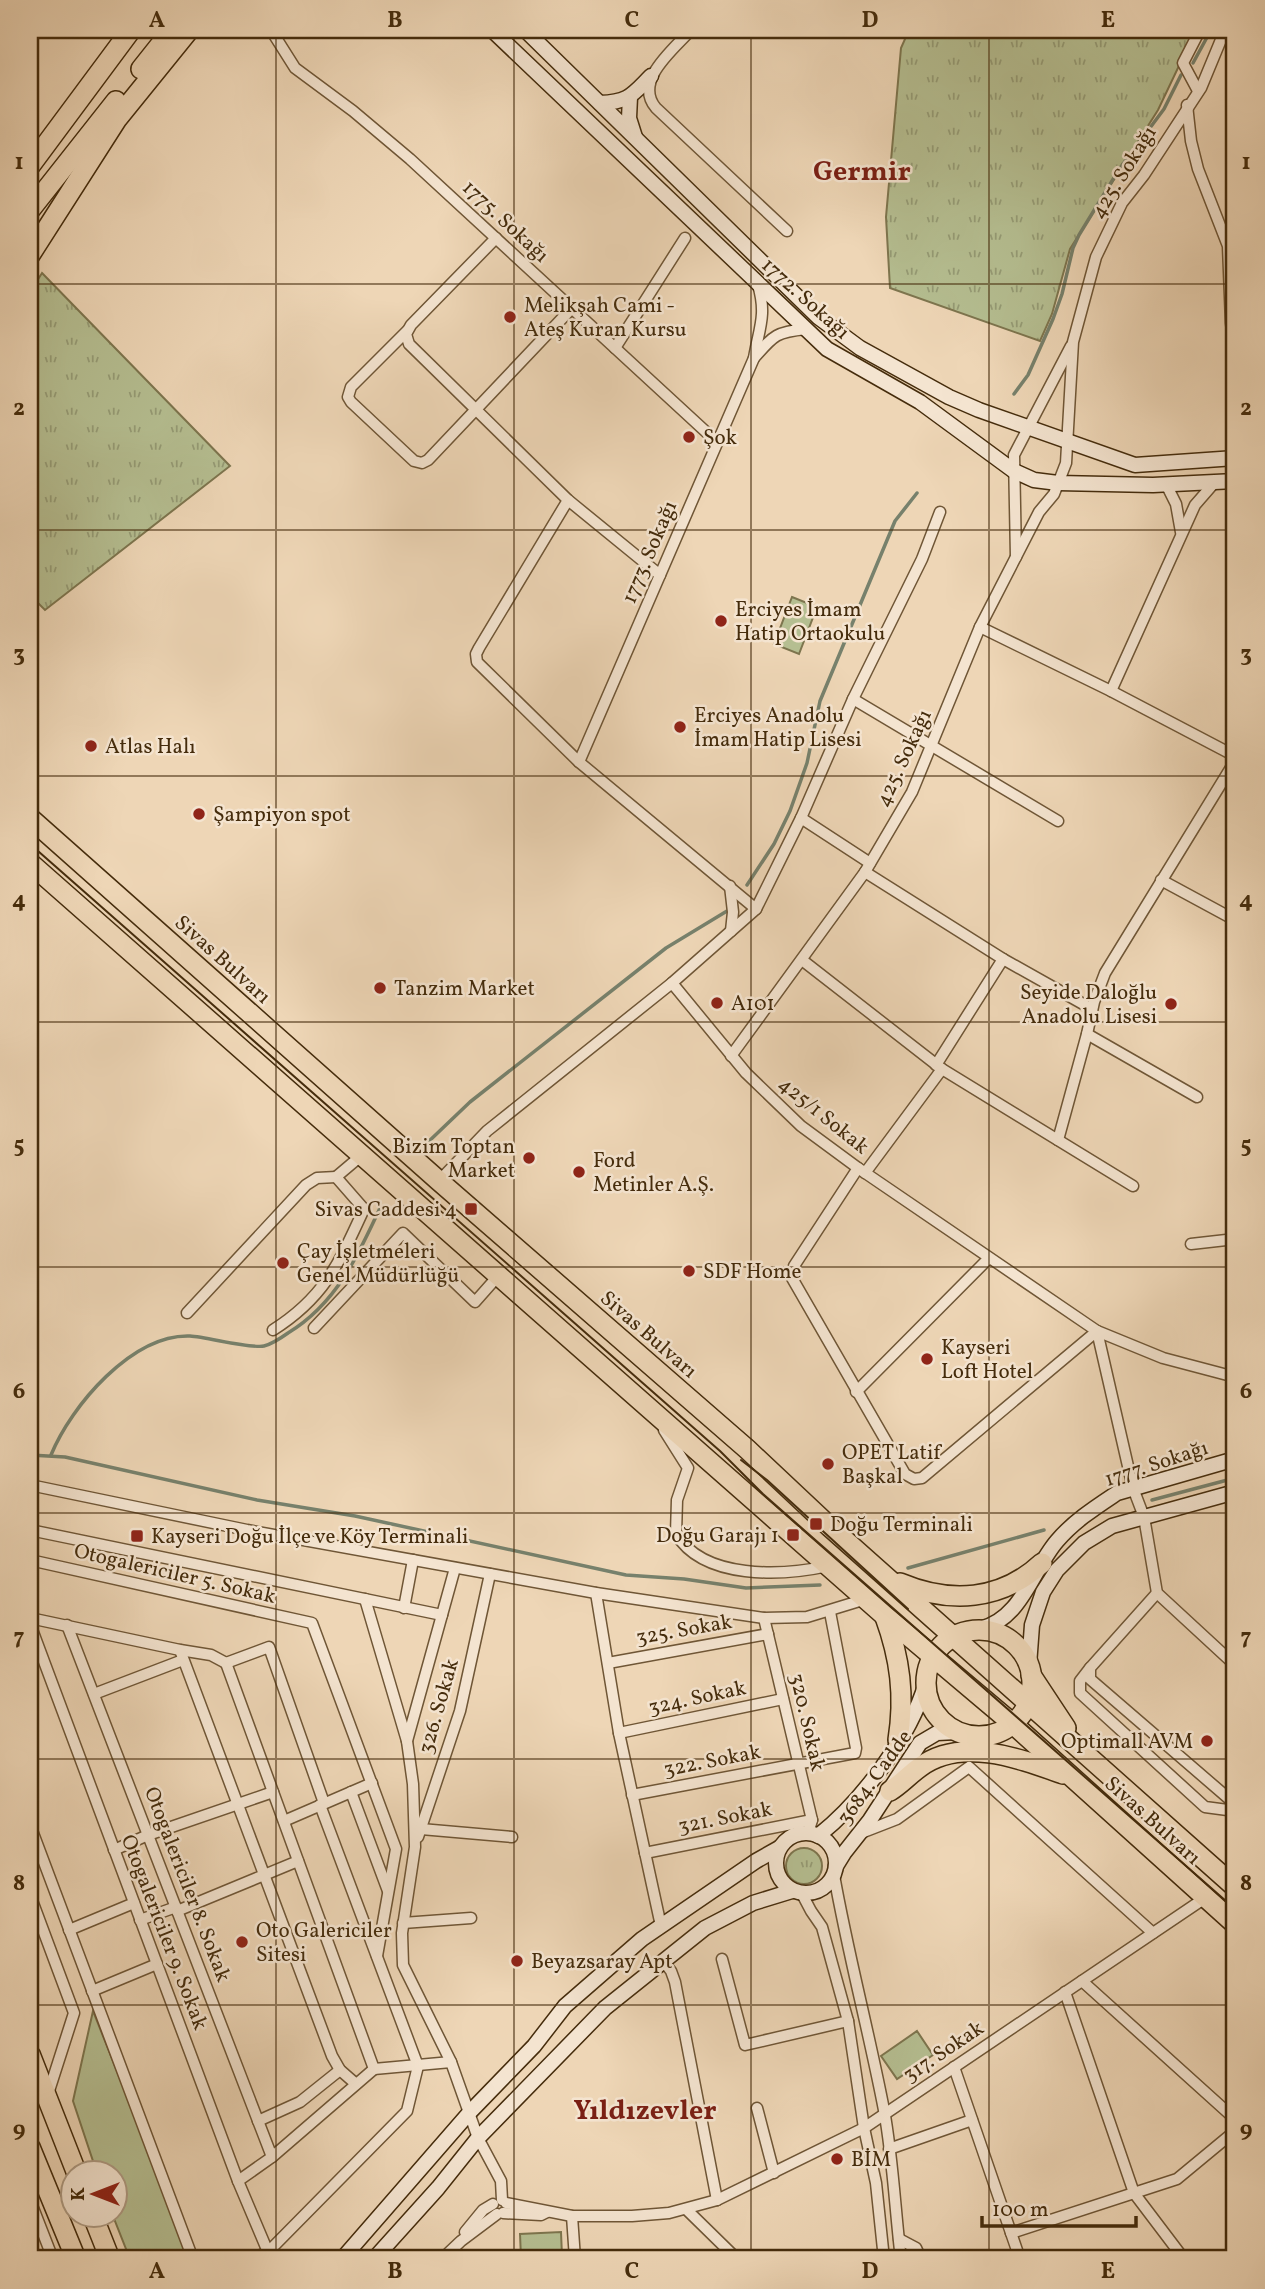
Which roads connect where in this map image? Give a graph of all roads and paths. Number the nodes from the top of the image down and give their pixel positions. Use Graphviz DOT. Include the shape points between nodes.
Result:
graph roads {
  1 [pos="131,30"];
  2 [pos="172,30"];
  3 [pos="189,30"];
  4 [pos="271,30"];
  5 [pos="492,30"];
  6 [pos="525,30"];
  7 [pos="691,30"];
  8 [pos="1193,30"];
  9 [pos="1200,30"];
  10 [pos="1225,30"];
  11 [pos="1182,63"];
  12 [pos="104,65"];
  13 [pos="652,76"];
  14 [pos="1198,91"];
  15 [pos="630,97"];
  16 [pos="600,103"];
  17 [pos="1187,105"];
  18 [pos="117,119"];
  19 [pos="635,138"];
  20 [pos="30,144"];
  21 [pos="30,166"];
  22 [pos="30,210"];
  23 [pos="787,231"];
  24 [pos="30,232"];
  25 [pos="496,238"];
  26 [pos="685,238"];
  27 [pos="30,255"];
  28 [pos="757,283"];
  29 [pos="572,309"];
  30 [pos="806,329"];
  31 [pos="407,331"];
  32 [pos="1073,342"];
  33 [pos="615,348"];
  34 [pos="1235,353"];
  35 [pos="754,358"];
  36 [pos="476,410"];
  37 [pos="1028,426"];
  38 [pos="717,442"];
  39 [pos="1068,442"];
  40 [pos="1235,458"];
  41 [pos="1014,471"];
  42 [pos="1235,481"];
  43 [pos="1214,482"];
  44 [pos="1058,483"];
  45 [pos="1166,485"];
  46 [pos="568,500"];
  47 [pos="940,512"];
  48 [pos="1181,532"];
  49 [pos="1016,560"];
  50 [pos="660,575"];
  51 [pos="980,627"];
  52 [pos="1111,691"];
  53 [pos="853,699"];
  54 [pos="931,746"];
  55 [pos="1235,759"];
  56 [pos="579,762"];
  57 [pos="30,818"];
  58 [pos="801,818"];
  59 [pos="1058,821"];
  60 [pos="30,863"];
  61 [pos="868,868"];
  62 [pos="1161,880"];
  63 [pos="730,886"];
  64 [pos="756,908"];
  65 [pos="1235,920"];
  66 [pos="731,930"];
  67 [pos="1003,959"];
  68 [pos="802,960"];
  69 [pos="672,983"];
  70 [pos="1092,1009"];
  71 [pos="1087,1034"];
  72 [pos="731,1055"];
  73 [pos="939,1067"];
  74 [pos="1197,1097"];
  75 [pos="1058,1140"];
  76 [pos="362,1156"];
  77 [pos="862,1170"];
  78 [pos="336,1177"];
  79 [pos="439,1181"];
  80 [pos="1133,1186"];
  81 [pos="1235,1239"];
  82 [pos="1191,1244"];
  83 [pos="989,1258"];
  84 [pos="498,1276"];
  85 [pos="187,1313"];
  86 [pos="314,1328"];
  87 [pos="273,1330"];
  88 [pos="1097,1331"];
  89 [pos="1235,1377"];
  90 [pos="856,1392"];
  91 [pos="654,1413"];
  92 [pos="1235,1460"];
  93 [pos="30,1485"];
  94 [pos="1133,1488"];
  95 [pos="1235,1492"];
  96 [pos="1144,1517"];
  97 [pos="30,1531"];
  98 [pos="30,1560"];
  99 [pos="413,1560"];
  100 [pos="1042,1563"];
  101 [pos="828,1566"];
  102 [pos="455,1568"];
  103 [pos="490,1574"];
  104 [pos="890,1578"];
  105 [pos="596,1593"];
  106 [pos="1157,1593"];
  107 [pos="365,1599"];
  108 [pos="866,1599"];
  109 [pos="404,1608"];
  110 [pos="831,1612"];
  111 [pos="442,1615"];
  112 [pos="885,1616"];
  113 [pos="30,1618"];
  114 [pos="764,1618"];
  115 [pos="30,1624"];
  116 [pos="67,1625"];
  117 [pos="980,1629"];
  118 [pos="768,1634"];
  119 [pos="953,1636"];
  120 [pos="182,1655"];
  121 [pos="933,1656"];
  122 [pos="226,1663"];
  123 [pos="608,1663"];
  124 [pos="1235,1665"];
  125 [pos="1090,1668"];
  126 [pos="1030,1670"];
  127 [pos="926,1683"];
  128 [pos="94,1694"];
  129 [pos="783,1699"];
  130 [pos="1028,1703"];
  131 [pos="1013,1724"];
  132 [pos="957,1732"];
  133 [pos="619,1733"];
  134 [pos="898,1740"];
  135 [pos="407,1741"];
  136 [pos="1080,1749"];
  137 [pos="798,1763"];
  138 [pos="1070,1776"];
  139 [pos="372,1783"];
  140 [pos="890,1791"];
  141 [pos="351,1792"];
  142 [pos="273,1793"];
  143 [pos="632,1795"];
  144 [pos="322,1804"];
  145 [pos="1235,1804"];
  146 [pos="238,1805"];
  147 [pos="1235,1811"];
  148 [pos="284,1821"];
  149 [pos="30,1825"];
  150 [pos="421,1829"];
  151 [pos="812,1830"];
  152 [pos="858,1834"];
  153 [pos="148,1835"];
  154 [pos="512,1837"];
  155 [pos="415,1847"];
  156 [pos="779,1848"];
  157 [pos="114,1850"];
  158 [pos="645,1853"];
  159 [pos="298,1861"];
  160 [pos="835,1870"];
  161 [pos="264,1875"];
  162 [pos="1235,1887"];
  163 [pos="388,1892"];
  164 [pos="797,1892"];
  165 [pos="30,1895"];
  166 [pos="1205,1898"];
  167 [pos="134,1903"];
  168 [pos="177,1909"];
  169 [pos="471,1918"];
  170 [pos="140,1920"];
  171 [pos="403,1923"];
  172 [pos="1235,1924"];
  173 [pos="660,1926"];
  174 [pos="69,1930"];
  175 [pos="1153,1933"];
  176 [pos="377,1956"];
  177 [pos="722,1959"];
  178 [pos="663,1961"];
  179 [pos="157,1964"];
  180 [pos="1082,1981"];
  181 [pos="92,1991"];
  182 [pos="1065,1992"];
  183 [pos="848,2021"];
  184 [pos="30,2054"];
  185 [pos="451,2062"];
  186 [pos="418,2066"];
  187 [pos="954,2067"];
  188 [pos="374,2069"];
  189 [pos="340,2070"];
  190 [pos="356,2084"];
  191 [pos="47,2098"];
  192 [pos="757,2108"];
  193 [pos="470,2112"];
  194 [pos="885,2114"];
  195 [pos="1235,2119"];
  196 [pos="972,2120"];
  197 [pos="258,2121"];
  198 [pos="864,2128"];
  199 [pos="1235,2131"];
  200 [pos="478,2137"];
  201 [pos="30,2147"];
  202 [pos="889,2149"];
  203 [pos="272,2157"];
  204 [pos="71,2160"];
  205 [pos="774,2173"];
  206 [pos="238,2181"];
  207 [pos="1134,2193"];
  208 [pos="30,2200"];
  209 [pos="717,2200"];
  210 [pos="500,2207"];
  211 [pos="687,2210"];
  212 [pos="572,2216"];
  213 [pos="99,2230"];
  214 [pos="1011,2233"];
  215 [pos="899,2239"];
  216 [pos="268,2252"];
  217 [pos="53,2259"];
  218 [pos="76,2259"];
  219 [pos="110,2259"];
  220 [pos="192,2259"];
  221 [pos="251,2259"];
  222 [pos="284,2259"];
  223 [pos="342,2259"];
  224 [pos="374,2259"];
  225 [pos="442,2259"];
  226 [pos="575,2259"];
  227 [pos="737,2259"];
  228 [pos="884,2259"];
  229 [pos="901,2259"];
  230 [pos="921,2259"];
  231 [pos="1020,2259"];
  232 [pos="1184,2259"];
  1 -- 12 [label="highway"];
  2 -- 22 [label="highway"];
  3 -- 18 [label="highway"];
  4 -- 25 [label="street, 1775. Sokağı" via="295,68 381,134"];
  5 -- 28 [label="street, 1772. Sokağı"];
  6 -- 16 [label="street, 1772. Sokağı"];
  7 -- 13 [label="street"];
  8 -- 11 [label="street"];
  9 -- 11 [label="street"];
  10 -- 14 [label="street, 425. Sokağı"];
  11 -- 14 [label="street"];
  12 -- 20 [label="highway"];
  12 -- 21 [label="highway"];
  13 -- 15 [label="street"];
  13 -- 23 [label="street" via="648,92 656,108"];
  14 -- 17 [label="street, 425. Sokağı"];
  15 -- 16 [label="street"];
  15 -- 19 [label="street" via="629,118"];
  16 -- 19 [label="street, 1772. Sokağı"];
  17 -- 32 [label="street, 425. Sokağı" via="1122,202 1108,231 1096,257"];
  17 -- 34 [label="street" via="1198,169 1228,247"];
  18 -- 24 [label="highway"];
  18 -- 27 [label="highway"];
  19 -- 37 [label="street, 1772. Sokağı" via="818,317 860,348 949,397"];
  25 -- 29 [label="street, 1775. Sokağı"];
  25 -- 31 [label="street"];
  26 -- 33 [label="street"];
  28 -- 30 [label="street, 1772. Sokağı"];
  28 -- 35 [label="street, 1773. Sokağı" via="763,318"];
  29 -- 33 [label="street, 1775. Sokağı"];
  29 -- 36 [label="street"];
  30 -- 35 [label="street, 1773. Sokağı" via="782,331"];
  30 -- 41 [label="street, 1772. Sokağı" via="827,349 920,402"];
  31 -- 36 [label="street" via="409,344"];
  31 -- 36 [label="street" via="351,387 351,402 419,463 428,460"];
  32 -- 37 [label="street, 425. Sokağı"];
  32 -- 39 [label="street, 425. Sokağı"];
  33 -- 38 [label="street, 1775. Sokağı"];
  35 -- 38 [label="street, 1773. Sokağı"];
  36 -- 46 [label="street"];
  37 -- 39 [label="street, 1772. Sokağı"];
  37 -- 41 [label="street, 425. Sokağı" via="1014,455"];
  38 -- 50 [label="street, 1773. Sokağı"];
  39 -- 40 [label="street, 1772. Sokağı" via="1135,465"];
  39 -- 44 [label="street, 425. Sokağı"];
  41 -- 44 [label="street, 1772. Sokağı"];
  41 -- 49 [label="street, 425. Sokağı"];
  42 -- 43 [label="street, 1772. Sokağı"];
  43 -- 45 [label="street, 1772. Sokağı"];
  43 -- 48 [label="street"];
  44 -- 45 [label="street, 1772. Sokağı"];
  44 -- 49 [label="street, 425. Sokağı"];
  45 -- 48 [label="street"];
  46 -- 50 [label="street"];
  46 -- 56 [label="street" via="476,654 480,665"];
  47 -- 53 [label="street" via="922,559"];
  48 -- 52 [label="street"];
  49 -- 51 [label="street, 425. Sokağı"];
  50 -- 56 [label="street, 1773. Sokağı"];
  51 -- 52 [label="street"];
  51 -- 54 [label="street, 425. Sokağı"];
  52 -- 55 [label="street"];
  53 -- 54 [label="street"];
  53 -- 58 [label="street"];
  54 -- 59 [label="street"];
  54 -- 61 [label="street, 425. Sokağı" via="912,792"];
  55 -- 62 [label="street"];
  56 -- 63 [label="street"];
  57 -- 79 [label="highway, Sivas Bulvarı"];
  58 -- 61 [label="street"];
  58 -- 64 [label="street"];
  60 -- 76 [label="highway, Sivas Bulvarı"];
  61 -- 67 [label="street"];
  61 -- 68 [label="street, 425. Sokağı"];
  62 -- 65 [label="street"];
  62 -- 70 [label="street" via="1112,960"];
  63 -- 64 [label="street"];
  63 -- 66 [label="street"];
  64 -- 66 [label="street"];
  66 -- 69 [label="street"];
  67 -- 70 [label="street"];
  67 -- 73 [label="street"];
  68 -- 72 [label="street, 425. Sokağı"];
  68 -- 73 [label="street"];
  69 -- 72 [label="street, 425/1 Sokak"];
  69 -- 79 [label="street" via="487,1131"];
  70 -- 71 [label="street"];
  71 -- 74 [label="street"];
  71 -- 75 [label="street"];
  72 -- 77 [label="street, 425/1 Sokak" via="779,1106"];
  73 -- 75 [label="street"];
  73 -- 77 [label="street"];
  75 -- 80 [label="street"];
  76 -- 78 [label="street"];
  76 -- 84 [label="highway, Sivas Bulvarı"];
  77 -- 83 [label="street, 425/1 Sokak"];
  77 -- 90 [label="street" via="792,1274"];
  78 -- 85 [label="street" via="317,1178 306,1185"];
  78 -- 87 [label="street" via="364,1209 329,1279 307,1304"];
  79 -- 104 [label="highway, Sivas Bulvarı"];
  81 -- 82 [label="street"];
  83 -- 88 [label="street, 425/1 Sokak"];
  83 -- 90 [label="street"];
  84 -- 86 [label="street" via="475,1301 402,1233"];
  84 -- 91 [label="highway, Sivas Bulvarı"];
  88 -- 89 [label="street, 425/1 Sokak" via="1163,1358"];
  88 -- 90 [label="street" via="922,1478 905,1474"];
  88 -- 94 [label="street"];
  91 -- 101 [label="highway, Sivas Bulvarı"];
  91 -- 101 [label="street" via="688,1468 677,1500 676,1534 690,1552 722,1565 764,1573"];
  92 -- 94 [label="street, 1777. Sokağı"];
  93 -- 99 [label="street"];
  94 -- 96 [label="street"];
  94 -- 100 [label="street, 1777. Sokağı" via="1080,1519"];
  95 -- 96 [label="street"];
  96 -- 106 [label="street"];
  96 -- 126 [label="street" via="1091,1537 1051,1578 1032,1625"];
  97 -- 107 [label="street"];
  98 -- 139 [label="street, Otogalericiler 5. Sokak" via="312,1623"];
  99 -- 102 [label="street"];
  99 -- 109 [label="street"];
  100 -- 104 [label="highway" via="1014,1584 974,1597 934,1594"];
  100 -- 117 [label="street, 1777. Sokağı" via="1009,1614"];
  101 -- 108 [label="highway, Sivas Bulvarı"];
  102 -- 103 [label="street"];
  102 -- 111 [label="street"];
  103 -- 105 [label="street"];
  103 -- 150 [label="street, 326. Sokak" via="460,1711"];
  104 -- 119 [label="highway, Sivas Bulvarı"];
  105 -- 114 [label="street"];
  105 -- 123 [label="street"];
  106 -- 124 [label="street"];
  106 -- 125 [label="street"];
  107 -- 109 [label="street"];
  107 -- 135 [label="street"];
  108 -- 110 [label="street"];
  108 -- 112 [label="highway, Sivas Bulvarı"];
  109 -- 111 [label="street"];
  110 -- 114 [label="street" via="795,1619"];
  110 -- 137 [label="street, 322. Sokak" via="856,1751"];
  111 -- 135 [label="street"];
  112 -- 121 [label="highway, Sivas Bulvarı"];
  112 -- 134 [label="highway" via="900,1672"];
  113 -- 116 [label="street"];
  114 -- 118 [label="street, 320. Sokak"];
  115 -- 157 [label="street, Otogalericiler 9. Sokak"];
  116 -- 120 [label="street"];
  116 -- 128 [label="street, Otogalericiler 8. Sokak"];
  117 -- 119 [label="highway"];
  117 -- 126 [label="highway" via="1014,1642"];
  118 -- 123 [label="street, 325. Sokak"];
  118 -- 129 [label="street, 320. Sokak"];
  119 -- 121 [label="highway"];
  119 -- 130 [label="highway, Sivas Bulvarı"];
  120 -- 122 [label="street" via="211,1655"];
  120 -- 128 [label="street"];
  120 -- 146 [label="street"];
  121 -- 127 [label="highway"];
  121 -- 131 [label="highway, Sivas Bulvarı"];
  122 -- 142 [label="street"];
  122 -- 144 [label="street" via="269,1647"];
  123 -- 133 [label="street"];
  125 -- 145 [label="street" via="1091,1682"];
  125 -- 147 [label="street" via="1080,1681 1080,1693 1205,1807"];
  126 -- 130 [label="highway"];
  126 -- 136 [label="highway"];
  127 -- 132 [label="highway" via="933,1710"];
  127 -- 134 [label="street, 3684. Cadde"];
  128 -- 153 [label="street, Otogalericiler 8. Sokak"];
  129 -- 133 [label="street, 324. Sokak"];
  129 -- 137 [label="street, 320. Sokak"];
  130 -- 131 [label="highway"];
  130 -- 136 [label="highway, Sivas Bulvarı"];
  131 -- 132 [label="highway" via="988,1736"];
  131 -- 138 [label="highway, Sivas Bulvarı"];
  132 -- 140 [label="street, 3684. Cadde" via="937,1733 923,1740"];
  133 -- 143 [label="street"];
  134 -- 151 [label="street, 3684. Cadde" via="833,1824"];
  135 -- 155 [label="street"];
  136 -- 162 [label="highway, Sivas Bulvarı"];
  137 -- 143 [label="street, 322. Sokak"];
  137 -- 151 [label="street, 320. Sokak"];
  138 -- 140 [label="highway" via="1009,1756 969,1752 929,1762"];
  138 -- 166 [label="highway, Sivas Bulvarı"];
  139 -- 141 [label="street"];
  139 -- 163 [label="street" via="396,1849"];
  140 -- 152 [label="street, 3684. Cadde"];
  141 -- 144 [label="street"];
  141 -- 163 [label="street"];
  142 -- 146 [label="street"];
  142 -- 148 [label="street"];
  143 -- 158 [label="street"];
  144 -- 148 [label="street"];
  144 -- 176 [label="street"];
  146 -- 153 [label="street"];
  146 -- 161 [label="street"];
  148 -- 159 [label="street"];
  149 -- 174 [label="street"];
  150 -- 154 [label="street"];
  150 -- 155 [label="street, 326. Sokak"];
  151 -- 156 [label="street" via="794,1835"];
  151 -- 158 [label="street, 321. Sokak"];
  151 -- 160 [label="street" via="831,1846"];
  152 -- 160 [label="street, 3684. Cadde"];
  152 -- 175 [label="street" via="897,1819 969,1767"];
  153 -- 157 [label="street"];
  153 -- 168 [label="street, Otogalericiler 8. Sokak"];
  155 -- 171 [label="street"];
  156 -- 164 [label="street" via="778,1877"];
  156 -- 173 [label="street"];
  157 -- 167 [label="street, Otogalericiler 9. Sokak"];
  158 -- 173 [label="street"];
  159 -- 161 [label="street"];
  159 -- 188 [label="street"];
  160 -- 164 [label="street" via="821,1890"];
  160 -- 194 [label="street" via="846,1944"];
  161 -- 168 [label="street"];
  161 -- 189 [label="street"];
  163 -- 176 [label="street"];
  164 -- 178 [label="street" via="752,1903 705,1928"];
  164 -- 183 [label="street" via="822,1927"];
  165 -- 191 [label="street" via="74,2013"];
  166 -- 172 [label="highway, Sivas Bulvarı"];
  166 -- 175 [label="street, 317. Sokak"];
  167 -- 170 [label="street, Otogalericiler 9. Sokak"];
  167 -- 174 [label="street"];
  168 -- 170 [label="street"];
  168 -- 197 [label="street, Otogalericiler 8. Sokak"];
  169 -- 171 [label="street"];
  170 -- 179 [label="street, Otogalericiler 9. Sokak"];
  171 -- 185 [label="street" via="403,1965"];
  173 -- 193 [label="street" via="565,2006 534,2046"];
  174 -- 181 [label="street"];
  175 -- 180 [label="street, 317. Sokak"];
  176 -- 186 [label="street"];
  177 -- 183 [label="street" via="745,2045"];
  178 -- 200 [label="street" via="605,2008"];
  178 -- 209 [label="street" via="675,1982"];
  179 -- 181 [label="street"];
  179 -- 206 [label="street, Otogalericiler 9. Sokak"];
  180 -- 182 [label="street, 317. Sokak"];
  180 -- 195 [label="street"];
  181 -- 220 [label="street"];
  182 -- 187 [label="street, 317. Sokak"];
  182 -- 207 [label="street"];
  183 -- 198 [label="street"];
  184 -- 191 [label="highway"];
  185 -- 186 [label="street"];
  185 -- 193 [label="street"];
  186 -- 188 [label="street"];
  186 -- 216 [label="street" via="407,2111"];
  187 -- 194 [label="street, 317. Sokak"];
  187 -- 196 [label="street"];
  188 -- 190 [label="street"];
  189 -- 190 [label="street"];
  189 -- 197 [label="street" via="300,2102"];
  190 -- 203 [label="street"];
  191 -- 204 [label="highway"];
  192 -- 205 [label="street"];
  193 -- 200 [label="street"];
  193 -- 223 [label="street"];
  194 -- 198 [label="street, 317. Sokak"];
  194 -- 202 [label="street"];
  196 -- 202 [label="street"];
  196 -- 214 [label="street"];
  197 -- 203 [label="street, Otogalericiler 8. Sokak"];
  198 -- 205 [label="street, 317. Sokak"];
  198 -- 228 [label="street" via="876,2183"];
  199 -- 207 [label="street" via="1177,2179"];
  200 -- 210 [label="street" via="501,2181"];
  200 -- 224 [label="street"];
  201 -- 218 [label="highway"];
  202 -- 215 [label="street"];
  203 -- 206 [label="street"];
  205 -- 209 [label="street, 317. Sokak"];
  206 -- 216 [label="street, Otogalericiler 9. Sokak"];
  207 -- 214 [label="street"];
  207 -- 232 [label="street"];
  208 -- 217 [label="street"];
  209 -- 211 [label="street, 317. Sokak"];
  210 -- 212 [label="street, 317. Sokak" via="522,2215"];
  210 -- 225 [label="street" via="483,2210"];
  211 -- 212 [label="street, 317. Sokak"];
  211 -- 227 [label="street"];
  212 -- 226 [label="street"];
  213 -- 219 [label="highway"];
  214 -- 231 [label="street"];
  215 -- 229 [label="street"];
  215 -- 230 [label="street" via="916,2248"];
  216 -- 221 [label="street"];
  216 -- 222 [label="street"];
}
